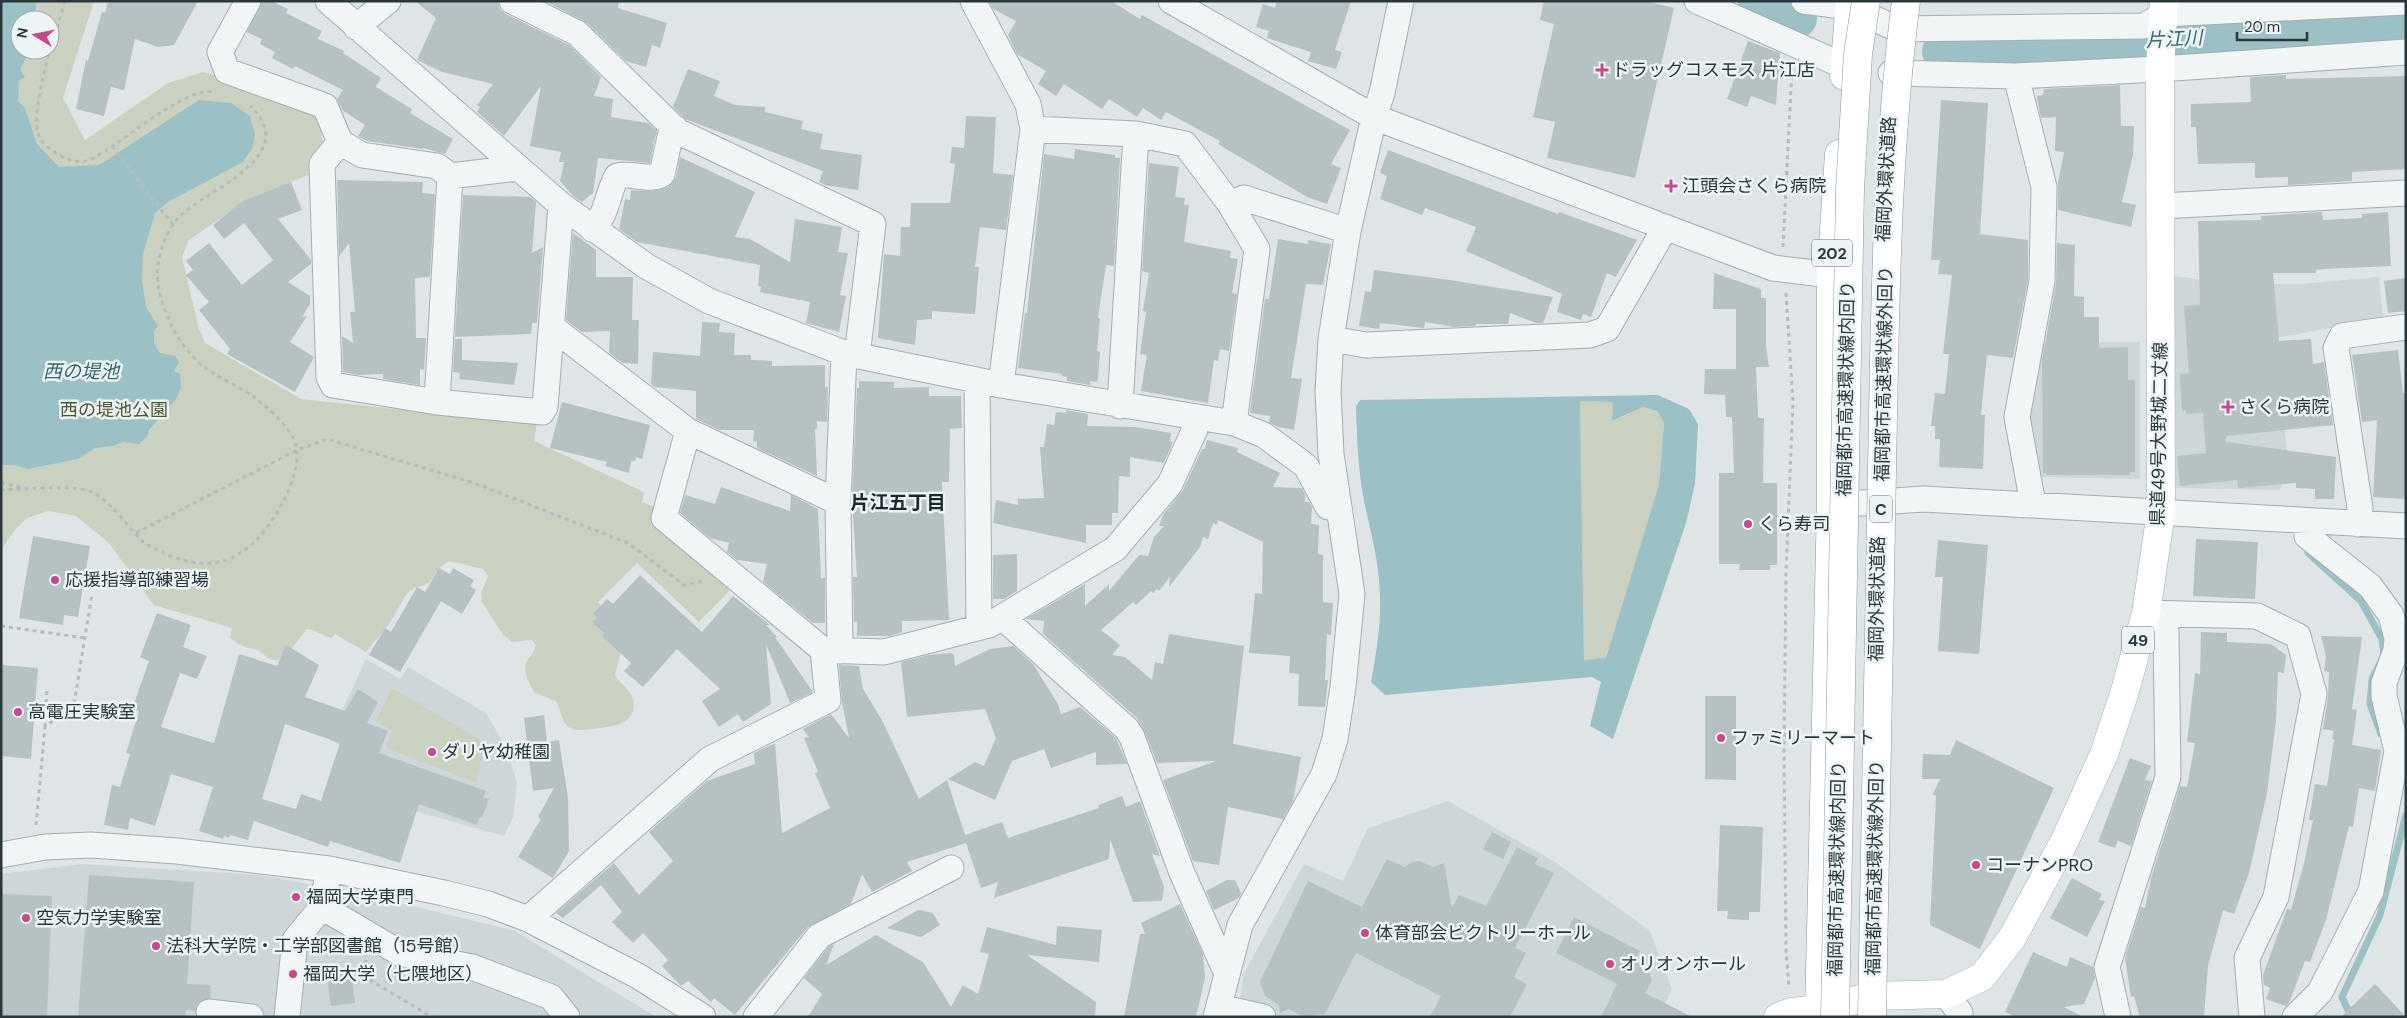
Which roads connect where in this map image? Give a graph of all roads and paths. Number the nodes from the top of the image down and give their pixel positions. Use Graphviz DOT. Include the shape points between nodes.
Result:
graph roads {
  1 [pos="65,1"];
  2 [pos="248,1"];
  3 [pos="328,1"];
  4 [pos="388,1"];
  5 [pos="512,1"];
  6 [pos="973,1"];
  7 [pos="1171,1"];
  8 [pos="1401,1"];
  9 [pos="1697,1"];
  10 [pos="1804,1"];
  11 [pos="1902,1"];
  12 [pos="1906,1"];
  13 [pos="2406,2"];
  14 [pos="1855,3"];
  15 [pos="2163,13"];
  16 [pos="356,27"];
  17 [pos="1897,29"];
  18 [pos="1796,45"];
  19 [pos="2406,52"];
  20 [pos="2161,64"];
  21 [pos="1844,66"];
  22 [pos="1891,73"];
  23 [pos="2016,76"];
  24 [pos="217,93"];
  25 [pos="245,103"];
  26 [pos="1374,117"];
  27 [pos="675,128"];
  28 [pos="1033,129"];
  29 [pos="1136,134"];
  30 [pos="340,142"];
  31 [pos="112,146"];
  32 [pos="518,168"];
  33 [pos="450,176"];
  34 [pos="2406,192"];
  35 [pos="1230,204"];
  36 [pos="561,205"];
  37 [pos="2161,206"];
  38 [pos="173,225"];
  39 [pos="1665,228"];
  40 [pos="592,229"];
  41 [pos="1348,231"];
  42 [pos="1784,269"];
  43 [pos="1831,275"];
  44 [pos="553,328"];
  45 [pos="2406,328"];
  46 [pos="1331,339"];
  47 [pos="851,355"];
  48 [pos="977,380"];
  49 [pos="1001,385"];
  50 [pos="437,402"];
  51 [pos="1120,406"];
  52 [pos="1196,418"];
  53 [pos="1234,423"];
  54 [pos="688,431"];
  55 [pos="297,450"];
  56 [pos="1,484"];
  57 [pos="1,490"];
  58 [pos="35,490"];
  59 [pos="838,502"];
  60 [pos="1879,503"];
  61 [pos="1337,504"];
  62 [pos="2033,504"];
  63 [pos="1831,505"];
  64 [pos="2161,512"];
  65 [pos="2308,521"];
  66 [pos="2358,524"];
  67 [pos="2406,526"];
  68 [pos="135,533"];
  69 [pos="733,575"];
  70 [pos="92,594"];
  71 [pos="2146,613"];
  72 [pos="1002,617"];
  73 [pos="1,626"];
  74 [pos="979,627"];
  75 [pos="85,638"];
  76 [pos="832,651"];
  77 [pos="47,687"];
  78 [pos="45,727"];
  79 [pos="36,826"];
  80 [pos="1,855"];
  81 [pos="951,868"];
  82 [pos="329,870"];
  83 [pos="322,907"];
  84 [pos="528,919"];
  85 [pos="370,935"];
  86 [pos="1227,974"];
  87 [pos="1946,994"];
  88 [pos="1873,1010"];
  89 [pos="209,1012"];
  90 [pos="1218,1012"];
  91 [pos="1784,1014"];
  92 [pos="1825,1014"];
  93 [pos="250,1017"];
  94 [pos="287,1017"];
  95 [pos="432,1017"];
  96 [pos="567,1017"];
  97 [pos="703,1017"];
  98 [pos="756,1017"];
  99 [pos="1263,1017"];
  100 [pos="1959,1017"];
  101 [pos="2118,1017"];
  102 [pos="2252,1017"];
  103 [pos="2295,1017"];
  1 -- 31 [label="path" via="38,100 36,122 40,138 54,152 69,160 88,161"];
  2 -- 30 [label="street" via="220,52 227,71 325,106"];
  3 -- 16 [label="street"];
  4 -- 16 [label="street"];
  5 -- 27 [label="street" via="578,33"];
  6 -- 28 [label="street" via="1028,104"];
  7 -- 26 [label="street"];
  8 -- 26 [label="street"];
  9 -- 18 [label="street"];
  10 -- 14 [label="street"];
  11 -- 17 [label="main road, 福岡外環状道路"];
  12 -- 88 [label="main road, 福岡都市高速環状線外回り / C, bridge" via="1898,61 1888,227"];
  13 -- 15 [label="street"];
  14 -- 17 [label="street"];
  14 -- 21 [label="main road, 202"];
  14 -- 92 [label="main road, 福岡都市高速環状線内回り / C, bridge" via="1858,54 1850,188"];
  15 -- 17 [label="street" via="2144,26"];
  15 -- 20 [label="main road, 県道49号大野城二丈線 / 49"];
  16 -- 32 [label="street"];
  17 -- 22 [label="main road, 福岡外環状道路"];
  18 -- 21 [label="street"];
  18 -- 42 [label="path" via="1792,65"];
  19 -- 20 [label="street"];
  20 -- 23 [label="street"];
  20 -- 37 [label="main road, 県道49号大野城二丈線 / 49"];
  21 -- 43 [label="main road, 202"];
  22 -- 23 [label="street"];
  22 -- 60 [label="main road, 福岡外環状道路" via="1881,280"];
  23 -- 62 [label="street" via="2044,187 2042,281 2017,417"];
  24 -- 31 [label="path" via="210,91 167,108"];
  25 -- 38 [label="path" via="261,120 265,132 262,149 239,176 180,216"];
  26 -- 39 [label="street"];
  26 -- 41 [label="street"];
  27 -- 40 [label="street" via="662,174 656,177 617,176 601,222"];
  27 -- 47 [label="street" via="873,224"];
  28 -- 29 [label="street"];
  28 -- 49 [label="street"];
  29 -- 35 [label="street" via="1185,144"];
  29 -- 51 [label="street"];
  30 -- 33 [label="street" via="362,156 437,166"];
  30 -- 50 [label="street" via="322,164 329,378 334,384"];
  31 -- 38 [label="path"];
  32 -- 33 [label="street"];
  32 -- 36 [label="street"];
  33 -- 50 [label="street"];
  34 -- 37 [label="street"];
  35 -- 41 [label="street" via="1244,198"];
  35 -- 53 [label="street" via="1257,249"];
  36 -- 40 [label="street"];
  36 -- 44 [label="street"];
  37 -- 64 [label="main road, 県道49号大野城二丈線 / 49"];
  38 -- 55 [label="path" via="159,260 158,286 167,314 185,347 204,367 254,396 291,434"];
  39 -- 42 [label="street" via="1773,268"];
  39 -- 46 [label="street" via="1607,329 1590,335 1366,345"];
  40 -- 47 [label="street" via="646,266 709,301"];
  41 -- 46 [label="street"];
  42 -- 43 [label="street"];
  42 -- 91 [label="path" via="1793,402 1786,573"];
  43 -- 63 [label="main road, 202"];
  44 -- 50 [label="street" via="542,412"];
  44 -- 54 [label="street"];
  45 -- 66 [label="street" via="2342,336 2336,348 2360,508"];
  46 -- 61 [label="street" via="1328,391 1330,454"];
  47 -- 48 [label="street"];
  47 -- 59 [label="street"];
  48 -- 49 [label="street"];
  48 -- 74 [label="street"];
  49 -- 51 [label="street"];
  51 -- 52 [label="street"];
  52 -- 53 [label="street"];
  52 -- 72 [label="street" via="1195,429 1170,484 1114,549"];
  53 -- 61 [label="street" via="1264,435 1306,466 1328,507"];
  54 -- 59 [label="street"];
  54 -- 69 [label="street" via="664,518"];
  55 -- 68 [label="path"];
  55 -- 68 [label="path" via="287,495 272,522 239,555 218,563 194,564 144,542"];
  55 -- 69 [label="path" via="327,439 474,483 628,543 684,585"];
  56 -- 58 [label="path"];
  57 -- 58 [label="path"];
  58 -- 68 [label="path" via="66,488 93,493"];
  59 -- 76 [label="street"];
  60 -- 62 [label="street" via="1924,499"];
  60 -- 63 [label="street"];
  60 -- 88 [label="main road, 福岡外環状道路"];
  61 -- 86 [label="street" via="1352,594 1346,668 1335,739 1324,774 1240,925"];
  62 -- 64 [label="street"];
  63 -- 92 [label="main road, 202"];
  64 -- 65 [label="street"];
  64 -- 71 [label="main road, 県道49号大野城二丈線 / 49"];
  65 -- 66 [label="street"];
  65 -- 103 [label="street" via="2307,536 2370,586 2391,615 2397,638 2396,650 2384,683 2384,696 2396,751 2371,891 2320,992"];
  66 -- 67 [label="street"];
  69 -- 76 [label="street"];
  70 -- 75 [label="path"];
  71 -- 87 [label="main road, 県道49号大野城二丈線 / 49" via="2104,754 2065,840 2012,938 1982,978"];
  71 -- 101 [label="street" via="2166,630 2168,777 2107,966"];
  71 -- 102 [label="street" via="2257,616 2298,636 2314,694 2276,897 2247,958"];
  72 -- 74 [label="street"];
  72 -- 86 [label="street" via="1127,729 1182,873"];
  73 -- 75 [label="path"];
  74 -- 76 [label="street" via="884,652"];
  75 -- 78 [label="path" via="74,704"];
  76 -- 84 [label="street" via="828,700 710,759"];
  77 -- 78 [label="path"];
  78 -- 79 [label="path"];
  80 -- 82 [label="street" via="45,847 91,846 177,851"];
  81 -- 98 [label="street" via="819,936"];
  82 -- 83 [label="street"];
  82 -- 84 [label="street" via="444,893 488,904"];
  83 -- 85 [label="street"];
  83 -- 94 [label="street" via="295,940"];
  84 -- 97 [label="street" via="638,976"];
  85 -- 95 [label="path" via="363,976"];
  85 -- 96 [label="street" via="400,953 472,967 551,997"];
  86 -- 90 [label="street"];
  87 -- 88 [label="main road, 県道49号大野城二丈線 / 49"];
  87 -- 100 [label="street" via="1960,1013"];
  88 -- 92 [label="main road, 県道49号大野城二丈線 / 49"];
  89 -- 93 [label="street"];
  90 -- 99 [label="street"];
  91 -- 92 [label="main road, 県道49号大野城二丈線 / 49"];
}
